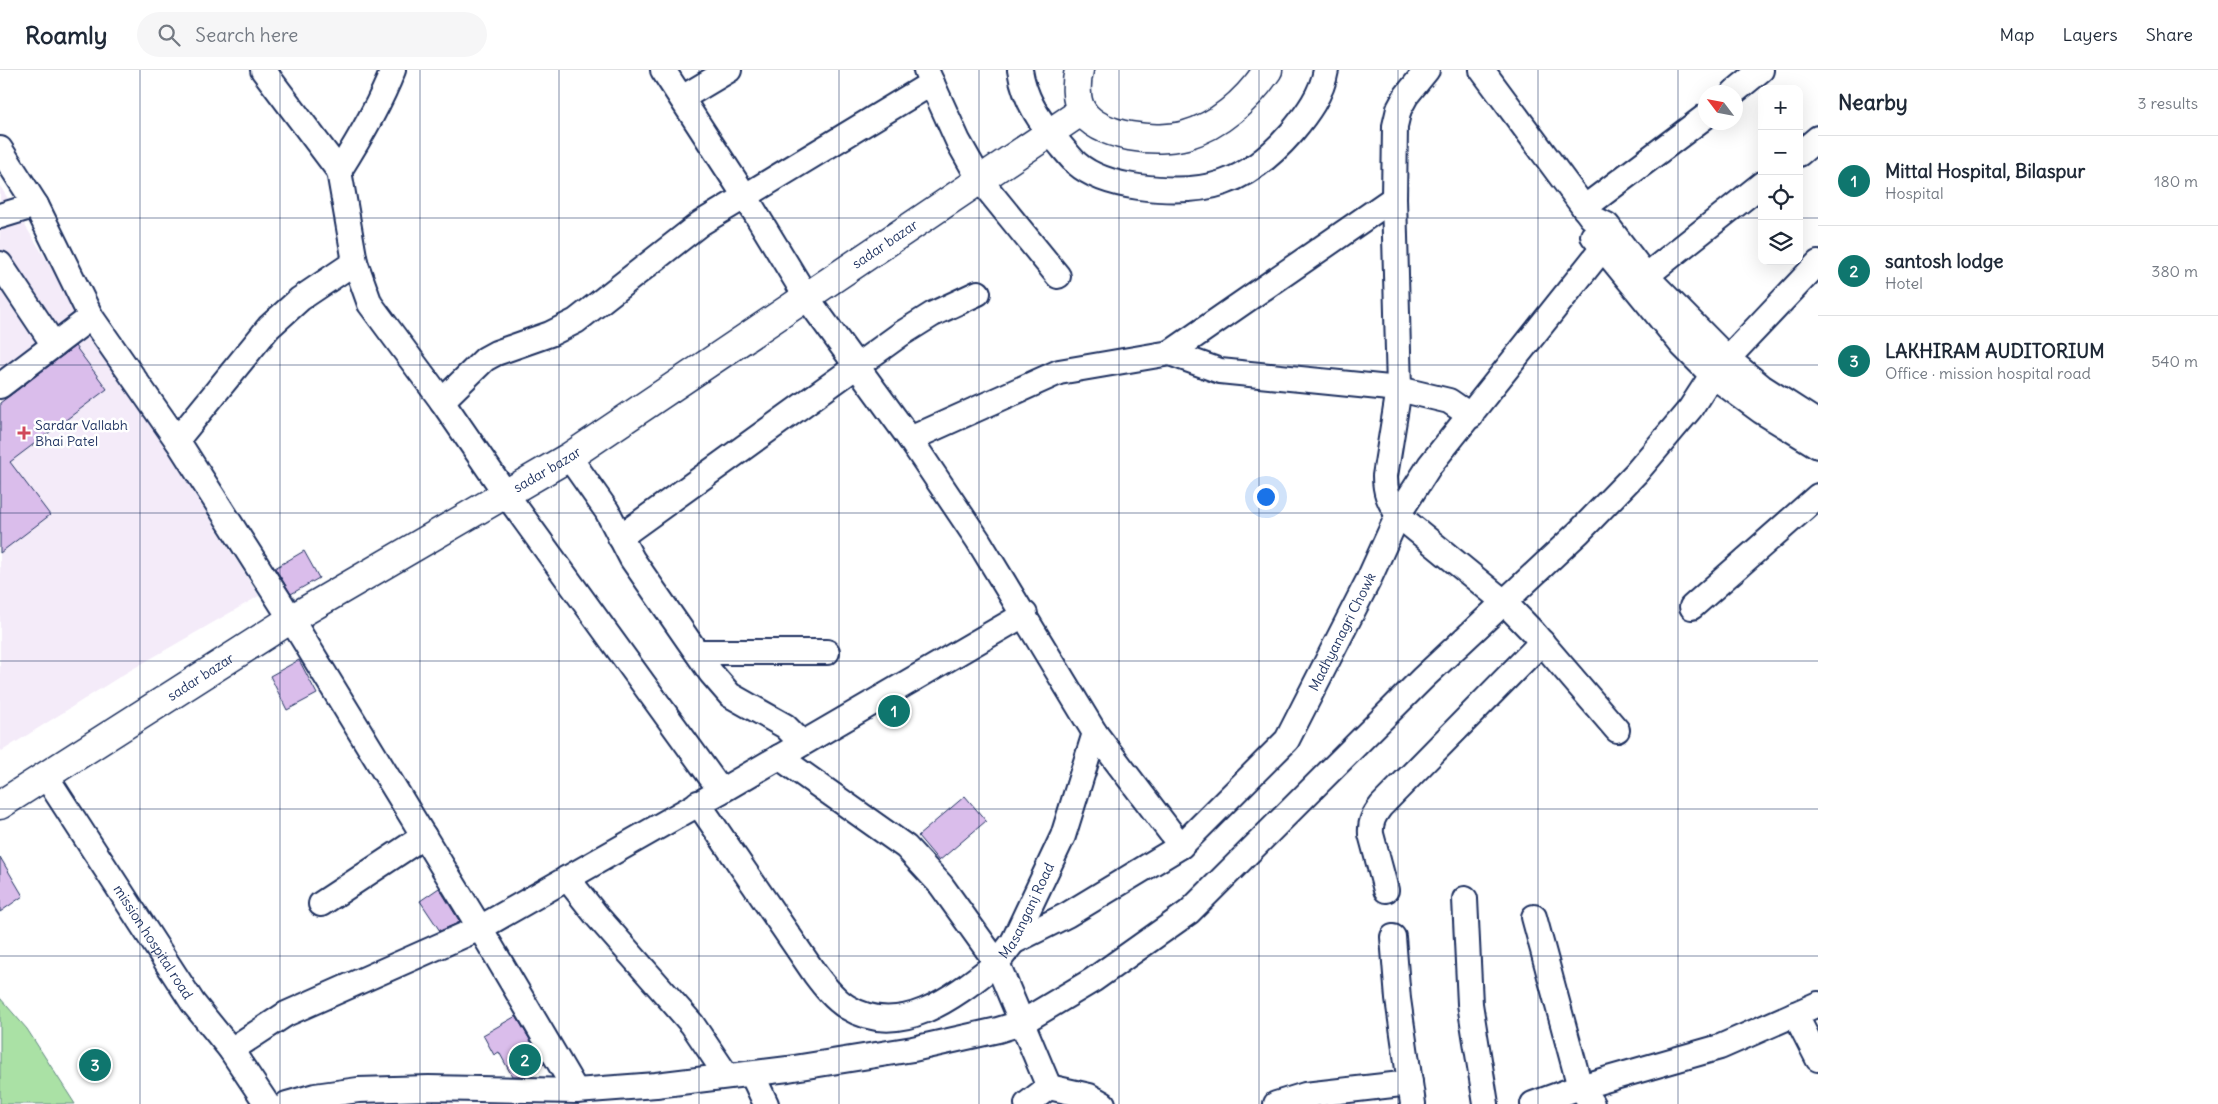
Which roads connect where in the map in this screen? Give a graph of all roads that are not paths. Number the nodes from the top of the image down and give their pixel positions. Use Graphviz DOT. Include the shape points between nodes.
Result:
graph roads {
  1 [pos="263,70"];
  2 [pos="393,70"];
  3 [pos="663,70"];
  4 [pos="729,70"];
  5 [pos="1020,70"];
  6 [pos="1079,70"];
  7 [pos="1268,70"];
  8 [pos="1326,70"];
  9 [pos="1427,70"];
  10 [pos="1482,70"];
  11 [pos="1760,70"];
  12 [pos="929,76"];
  13 [pos="1742,85"];
  14 [pos="682,98"];
  15 [pos="1082,111"];
  16 [pos="1698,123"];
  17 [pos="1050,133"];
  18 [pos="1818,138"];
  19 [pos="0,149"];
  20 [pos="1803,151"];
  21 [pos="339,170"];
  22 [pos="980,180"];
  23 [pos="1758,187"];
  24 [pos="745,196"];
  25 [pos="1394,198"];
  26 [pos="17,210"];
  27 [pos="1587,213"];
  28 [pos="1602,249"];
  29 [pos="355,262"];
  30 [pos="1818,263"];
  31 [pos="0,264"];
  32 [pos="1058,276"];
  33 [pos="1646,276"];
  34 [pos="978,293"];
  35 [pos="807,298"];
  36 [pos="91,317"];
  37 [pos="54,346"];
  38 [pos="1170,353"];
  39 [pos="855,364"];
  40 [pos="1719,366"];
  41 [pos="0,386"];
  42 [pos="1399,389"];
  43 [pos="442,401"];
  44 [pos="1471,416"];
  45 [pos="1818,423"];
  46 [pos="910,439"];
  47 [pos="177,440"];
  48 [pos="1818,446"];
  49 [pos="569,457"];
  50 [pos="506,494"];
  51 [pos="1818,496"];
  52 [pos="1398,515"];
  53 [pos="620,536"];
  54 [pos="1503,601"];
  55 [pos="1692,608"];
  56 [pos="1025,614"];
  57 [pos="291,619"];
  58 [pos="1542,642"];
  59 [pos="696,652"];
  60 [pos="827,652"];
  61 [pos="1617,730"];
  62 [pos="1095,733"];
  63 [pos="802,743"];
  64 [pos="779,757"];
  65 [pos="45,775"];
  66 [pos="721,791"];
  67 [pos="698,803"];
  68 [pos="0,805"];
  69 [pos="424,836"];
  70 [pos="1181,846"];
  71 [pos="568,878"];
  72 [pos="1386,890"];
  73 [pos="1465,899"];
  74 [pos="321,904"];
  75 [pos="1534,917"];
  76 [pos="480,928"];
  77 [pos="1393,937"];
  78 [pos="1013,942"];
  79 [pos="997,963"];
  80 [pos="1818,1004"];
  81 [pos="1795,1014"];
  82 [pos="1021,1023"];
  83 [pos="231,1050"];
  84 [pos="1818,1059"];
  85 [pos="752,1074"];
  86 [pos="728,1076"];
  87 [pos="1049,1087"];
  88 [pos="576,1091"];
  89 [pos="1411,1093"];
  90 [pos="1586,1095"];
  91 [pos="267,1104"];
  92 [pos="287,1104"];
  93 [pos="766,1104"];
  94 [pos="1027,1104"];
  95 [pos="1103,1104"];
  96 [pos="1276,1104"];
  97 [pos="1486,1104"];
  98 [pos="1533,1104"];
  1 -- 21 [label="street"];
  2 -- 21 [label="street" via="366,129"];
  3 -- 14 [label="street"];
  4 -- 14 [label="street"];
  5 -- 17 [label="street" via="1031,105"];
  6 -- 15 [label="main road" via="1077,94"];
  7 -- 15 [label="main road" via="1240,104 1212,124 1185,135 1156,139 1128,136 1094,122"];
  8 -- 17 [label="street" via="1324,85 1303,119 1272,155 1239,176 1205,189 1168,191 1124,185 1096,176 1076,163"];
  9 -- 25 [label="street" via="1399,109 1395,126"];
  10 -- 27 [label="street"];
  11 -- 13 [label="street"];
  12 -- 22 [label="street" via="958,141"];
  12 -- 24 [label="street"];
  14 -- 24 [label="street"];
  15 -- 17 [label="main road, sadar bazar"];
  16 -- 27 [label="street"];
  17 -- 22 [label="main road, sadar bazar"];
  18 -- 20 [label="street"];
  19 -- 26 [label="street"];
  21 -- 29 [label="street"];
  22 -- 32 [label="street"];
  22 -- 35 [label="main road, sadar bazar"];
  23 -- 33 [label="street"];
  24 -- 35 [label="street"];
  24 -- 43 [label="street" via="701,223 576,321 484,359"];
  25 -- 38 [label="street"];
  25 -- 42 [label="street"];
  26 -- 36 [label="street"];
  27 -- 28 [label="street"];
  27 -- 33 [label="street" via="1607,225"];
  28 -- 40 [label="street" via="1682,345"];
  28 -- 44 [label="street, Madhyanagri Chowk"];
  29 -- 43 [label="street" via="370,304"];
  29 -- 47 [label="street" via="300,299 269,327"];
  30 -- 40 [label="street"];
  31 -- 37 [label="street"];
  33 -- 40 [label="street"];
  34 -- 39 [label="street" via="933,314"];
  35 -- 39 [label="street"];
  35 -- 49 [label="main road, sadar bazar"];
  36 -- 37 [label="street"];
  36 -- 47 [label="street"];
  37 -- 41 [label="street"];
  38 -- 42 [label="street" via="1220,371"];
  38 -- 46 [label="street" via="1059,372"];
  39 -- 46 [label="street"];
  39 -- 53 [label="street"];
  40 -- 45 [label="street" via="1762,387"];
  40 -- 48 [label="street" via="1761,411"];
  40 -- 54 [label="street" via="1690,409 1636,473 1579,532"];
  42 -- 44 [label="street" via="1449,401"];
  42 -- 52 [label="street" via="1385,476 1389,501"];
  43 -- 50 [label="street"];
  44 -- 52 [label="street, Madhyanagri Chowk" via="1430,465"];
  46 -- 56 [label="street"];
  47 -- 57 [label="street"];
  49 -- 50 [label="main road, sadar bazar"];
  49 -- 53 [label="street" via="607,511"];
  50 -- 57 [label="main road, sadar bazar"];
  50 -- 66 [label="street"];
  51 -- 55 [label="street"];
  52 -- 54 [label="street"];
  52 -- 70 [label="street, Madhyanagri Chowk" via="1368,582 1287,740"];
  53 -- 59 [label="street"];
  54 -- 58 [label="street"];
  54 -- 82 [label="street" via="1188,912 1094,980"];
  56 -- 62 [label="street"];
  56 -- 63 [label="street"];
  57 -- 65 [label="main road, sadar bazar"];
  57 -- 69 [label="street"];
  58 -- 61 [label="street"];
  58 -- 72 [label="street" via="1374,816 1371,834"];
  59 -- 60 [label="street"];
  59 -- 63 [label="street" via="730,695 785,726"];
  62 -- 70 [label="street"];
  62 -- 78 [label="street, Masanganj Road" via="1063,836"];
  63 -- 64 [label="street"];
  64 -- 66 [label="street"];
  64 -- 79 [label="street" via="906,847 942,885"];
  65 -- 68 [label="main road, sadar bazar"];
  65 -- 83 [label="street, mission hospital road" via="193,1003"];
  66 -- 67 [label="street"];
  67 -- 71 [label="street"];
  67 -- 79 [label="street" via="815,974 832,996 847,1007 868,1016 896,1019 925,1012 965,988"];
  69 -- 74 [label="street"];
  69 -- 76 [label="street"];
  70 -- 78 [label="street, Madhyanagri Chowk" via="1067,915"];
  71 -- 76 [label="street"];
  71 -- 86 [label="street" via="692,1024"];
  73 -- 97 [label="street" via="1470,1004"];
  75 -- 90 [label="street"];
  76 -- 83 [label="street" via="286,1014"];
  76 -- 88 [label="street"];
  77 -- 89 [label="street"];
  78 -- 79 [label="street, Masanganj Road"];
  79 -- 82 [label="street, Masanganj Road"];
  80 -- 81 [label="street"];
  81 -- 84 [label="street"];
  81 -- 90 [label="street" via="1720,1047"];
  82 -- 85 [label="street" via="913,1050"];
  82 -- 87 [label="street, Masanganj Road"];
  83 -- 91 [label="street, mission hospital road"];
  85 -- 86 [label="street"];
  85 -- 93 [label="street"];
  86 -- 88 [label="street"];
  87 -- 94 [label="street"];
  87 -- 95 [label="street" via="1089,1096"];
  88 -- 92 [label="street" via="358,1090"];
  89 -- 96 [label="street" via="1305,1095"];
  90 -- 98 [label="street"];
}
